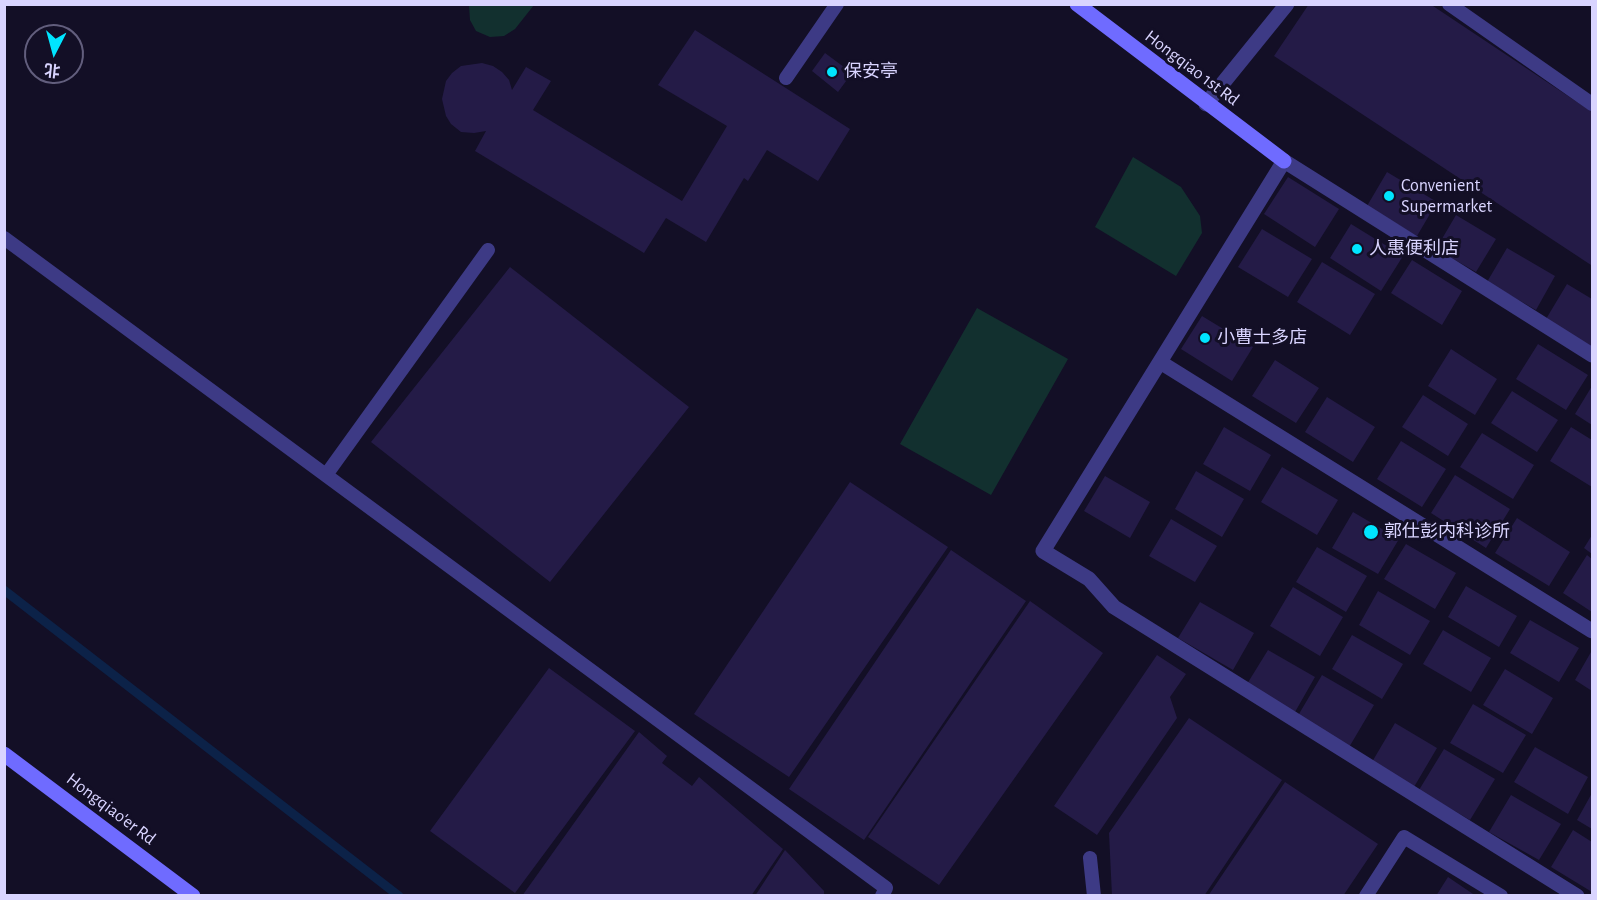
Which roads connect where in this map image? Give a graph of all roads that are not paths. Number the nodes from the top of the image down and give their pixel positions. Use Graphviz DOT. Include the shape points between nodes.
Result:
graph roads {
  1 [pos="837,4"];
  2 [pos="1077,4"];
  3 [pos="1287,4"];
  4 [pos="1449,4"];
  5 [pos="786,78"];
  6 [pos="1206,104"];
  7 [pos="1593,104"];
  8 [pos="1284,162"];
  9 [pos="4,238"];
  10 [pos="488,250"];
  11 [pos="1593,356"];
  12 [pos="1160,362"];
  13 [pos="326,475"];
  14 [pos="1593,631"];
  15 [pos="4,754"];
  16 [pos="1090,858"];
  17 [pos="193,896"];
  18 [pos="882,896"];
  19 [pos="1094,896"];
  20 [pos="1366,896"];
  21 [pos="1501,896"];
  22 [pos="1577,896"];
  1 -- 5 [label="lane"];
  2 -- 6 [label="street, Hongqiao 1st Rd"];
  3 -- 6 [label="street"];
  4 -- 7 [label="lane"];
  6 -- 8 [label="street, Hongqiao 1st Rd"];
  8 -- 11 [label="street"];
  8 -- 12 [label="street"];
  9 -- 13 [label="lane"];
  10 -- 13 [label="lane"];
  12 -- 14 [label="street"];
  12 -- 22 [label="street" via="1043,551 1089,579 1114,607"];
  13 -- 18 [label="lane" via="886,888"];
  15 -- 17 [label="street, Hongqiao'er Rd"];
  16 -- 19 [label="lane"];
  20 -- 21 [label="lane" via="1404,837"];
}
